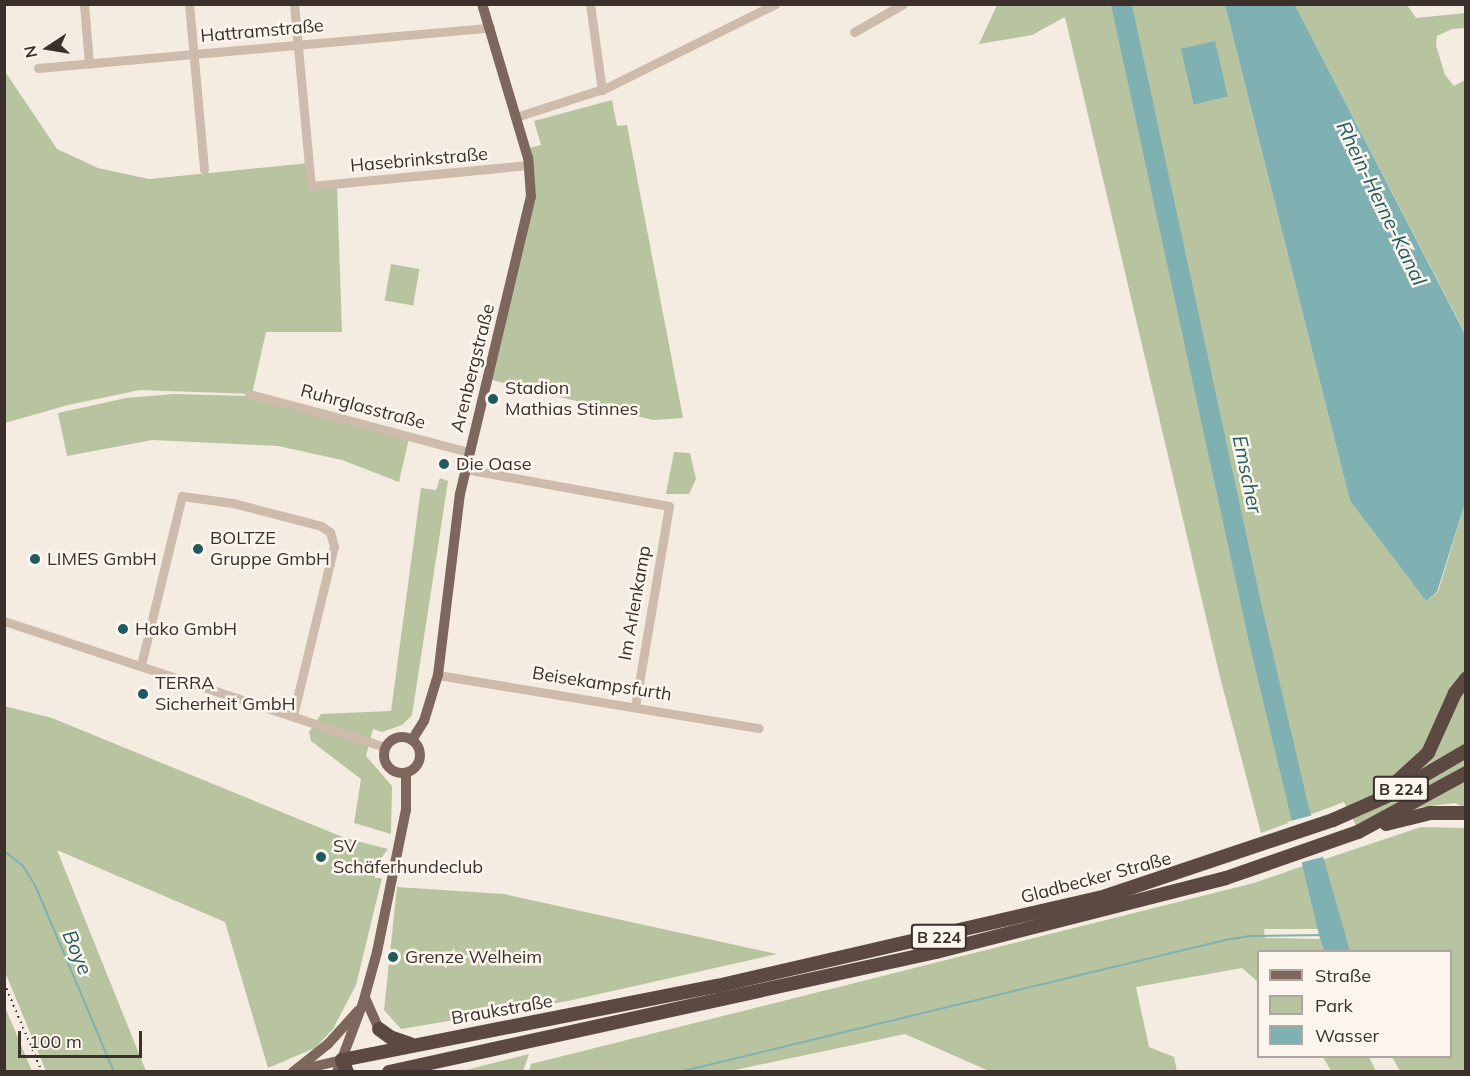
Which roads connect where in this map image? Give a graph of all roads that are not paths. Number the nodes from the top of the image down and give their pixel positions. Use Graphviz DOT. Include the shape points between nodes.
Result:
graph roads {
  1 [pos="84,4"];
  2 [pos="189,4"];
  3 [pos="294,4"];
  4 [pos="482,4"];
  5 [pos="590,4"];
  6 [pos="903,4"];
  7 [pos="771,5"];
  8 [pos="490,28"];
  9 [pos="854,32"];
  10 [pos="298,44"];
  11 [pos="193,54"];
  12 [pos="89,64"];
  13 [pos="38,68"];
  14 [pos="602,90"];
  15 [pos="516,117"];
  16 [pos="529,165"];
  17 [pos="204,169"];
  18 [pos="249,394"];
  19 [pos="470,452"];
  20 [pos="465,469"];
  21 [pos="4,621"];
  22 [pos="141,665"];
  23 [pos="438,675"];
  24 [pos="1466,679"];
  25 [pos="635,706"];
  26 [pos="293,716"];
  27 [pos="759,728"];
  28 [pos="412,740"];
  29 [pos="385,747"];
  30 [pos="1466,751"];
  31 [pos="406,773"];
  32 [pos="1466,773"];
  33 [pos="1466,813"];
  34 [pos="1330,821"];
  35 [pos="1358,832"];
  36 [pos="717,986"];
  37 [pos="725,999"];
  38 [pos="364,1000"];
  39 [pos="379,1029"];
  40 [pos="416,1044"];
  41 [pos="324,1068"];
  42 [pos="342,1068"];
  43 [pos="293,1071"];
  44 [pos="389,1071"];
  1 -- 12 [label="street"];
  2 -- 11 [label="street"];
  3 -- 10 [label="street"];
  4 -- 8 [label="main road, Arenbergstraße"];
  5 -- 14 [label="street"];
  6 -- 9 [label="street"];
  7 -- 14 [label="street"];
  8 -- 10 [label="street, Hattramstraße"];
  8 -- 15 [label="main road, Arenbergstraße"];
  10 -- 11 [label="street, Hattramstraße"];
  10 -- 16 [label="street, Hasebrinkstraße" via="311,186"];
  11 -- 12 [label="street, Hattramstraße"];
  11 -- 17 [label="street"];
  12 -- 13 [label="street, Hattramstraße"];
  14 -- 15 [label="street"];
  15 -- 16 [label="main road, Arenbergstraße"];
  16 -- 19 [label="main road, Arenbergstraße" via="530,208"];
  18 -- 19 [label="street, Ruhrglasstraße"];
  19 -- 20 [label="main road, Arenbergstraße"];
  20 -- 23 [label="main road, Arenbergstraße"];
  20 -- 25 [label="street, Im Arlenkamp" via="669,506"];
  21 -- 22 [label="street"];
  22 -- 26 [label="street"];
  22 -- 26 [label="street" via="182,496 321,526 330,532 334,546"];
  23 -- 25 [label="street, Beisekampsfurth"];
  23 -- 28 [label="main road, Arenbergstraße" via="424,721"];
  24 -- 34 [label="highway" via="1419,765 1387,789"];
  25 -- 27 [label="street, Beisekampsfurth"];
  26 -- 29 [label="street"];
  28 -- 29 [label="main road" via="397,737"];
  28 -- 31 [label="main road" via="420,758"];
  29 -- 31 [label="main road" via="387,766"];
  30 -- 34 [label="highway, Gladbecker Straße / B 224" via="1394,793"];
  31 -- 38 [label="main road" via="406,810"];
  32 -- 35 [label="highway, Gladbecker Straße / B 224"];
  33 -- 35 [label="highway" via="1430,813"];
  34 -- 36 [label="highway, Gladbecker Straße / B 224" via="1106,896"];
  35 -- 37 [label="highway, Gladbecker Straße / B 224" via="1277,862 1050,925"];
  36 -- 40 [label="highway, Braukstraße / B 224"];
  37 -- 44 [label="highway, Braukstraße / B 224"];
  38 -- 39 [label="main road"];
  38 -- 42 [label="main road"];
  38 -- 43 [label="main road" via="328,1044"];
  39 -- 40 [label="highway" via="402,1043"];
  40 -- 42 [label="highway, Braukstraße / B 224"];
  41 -- 42 [label="main road, Braukstraße / B 224"];
  41 -- 43 [label="main road, Braukstraße / B 224"];
}
